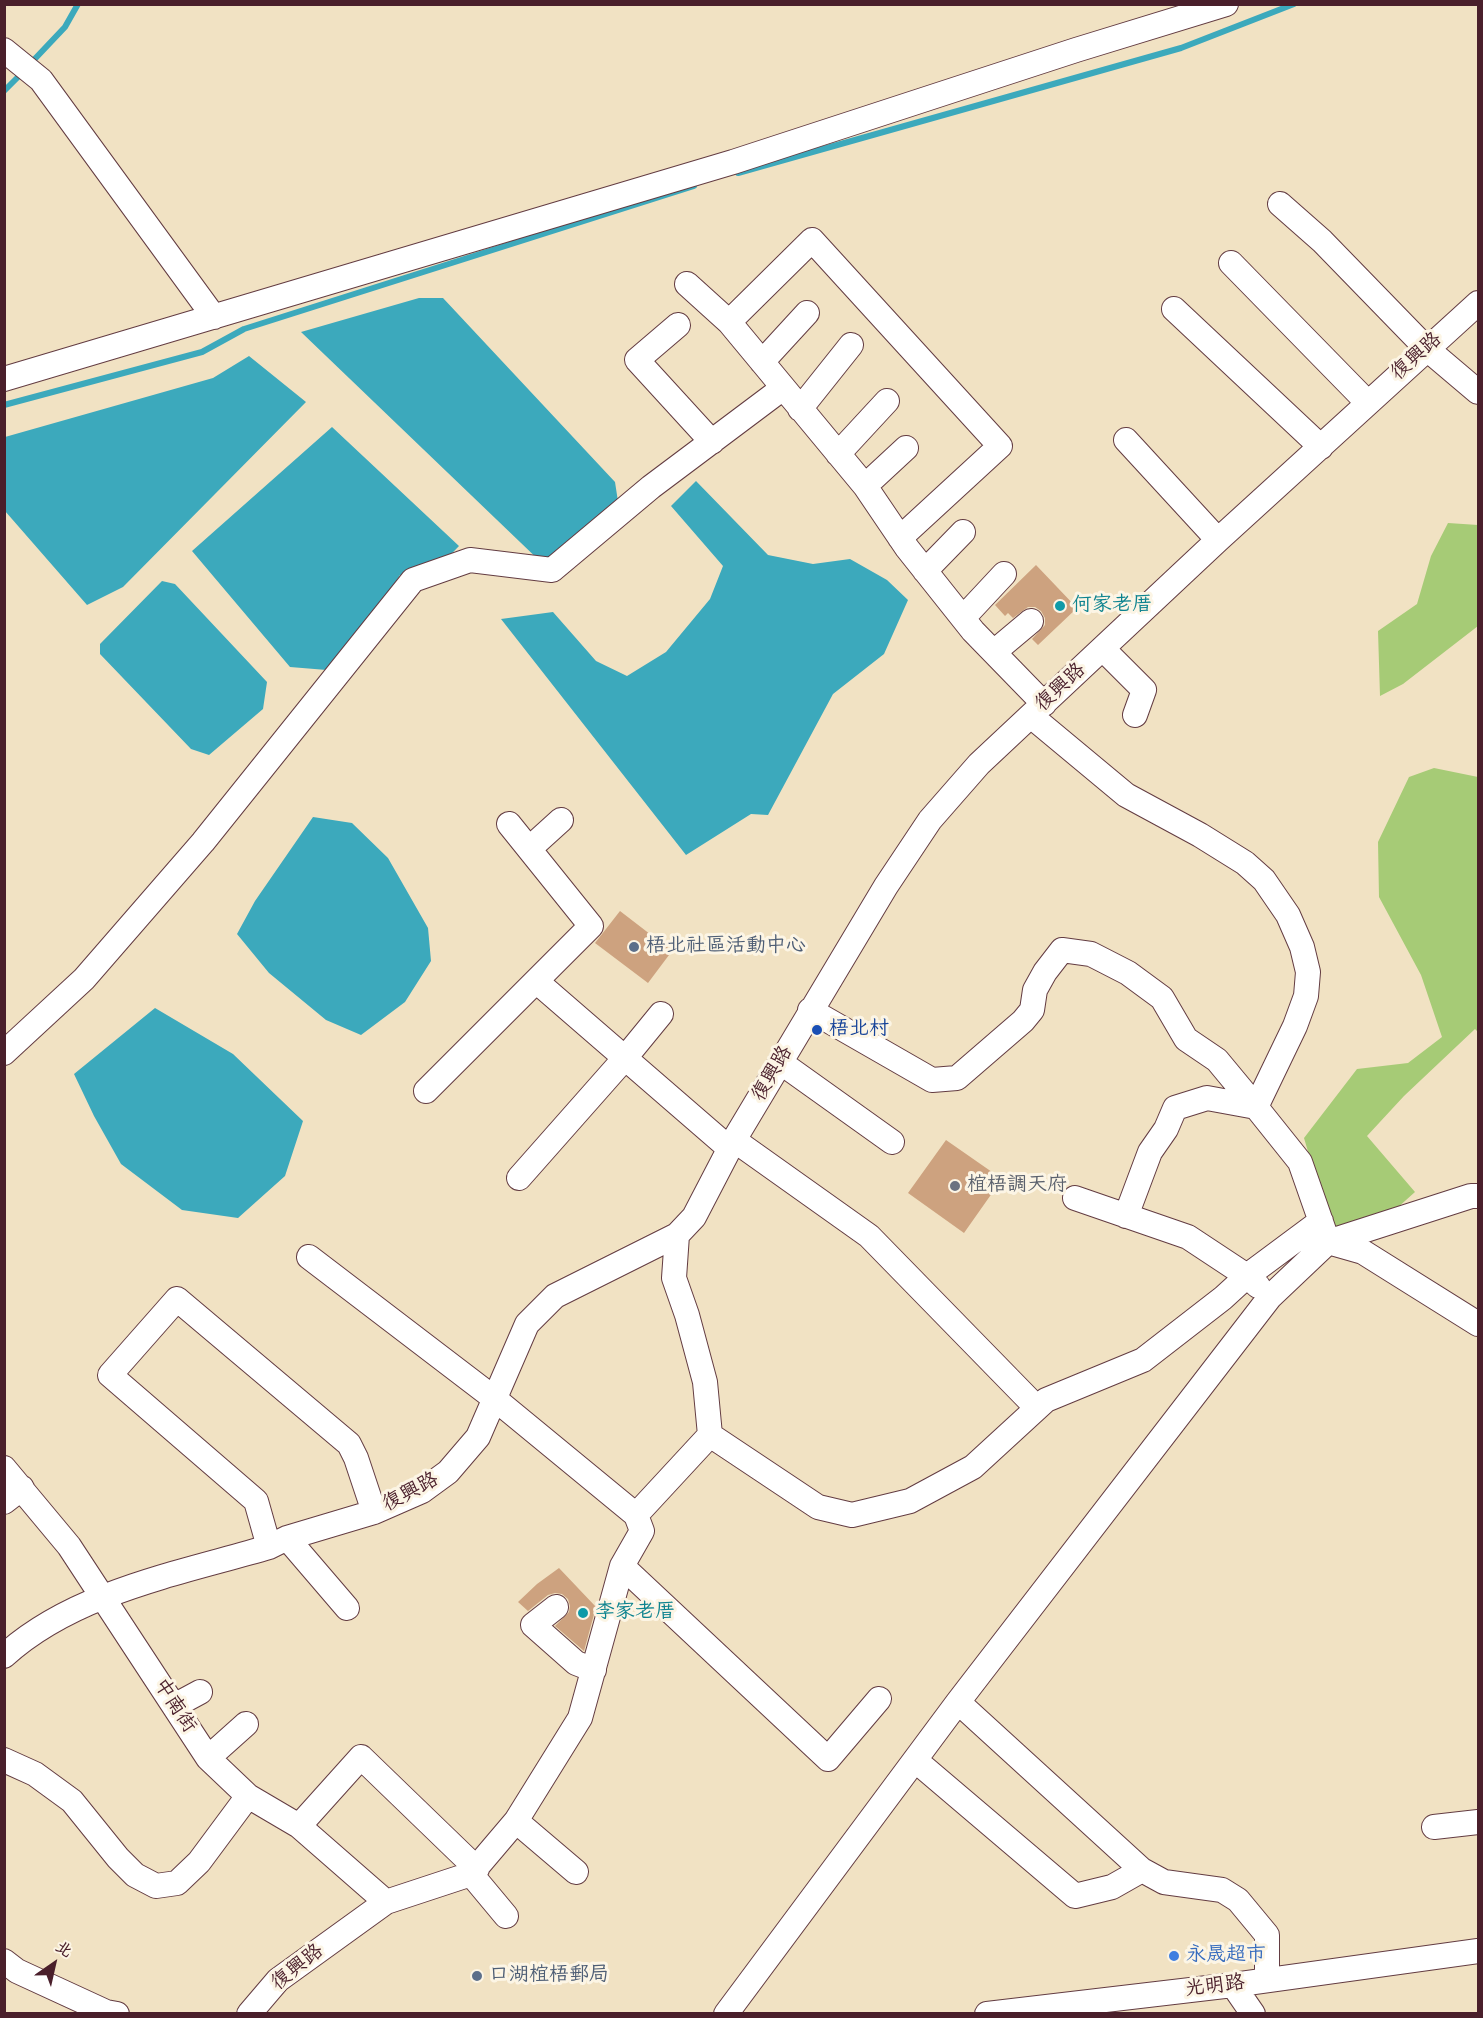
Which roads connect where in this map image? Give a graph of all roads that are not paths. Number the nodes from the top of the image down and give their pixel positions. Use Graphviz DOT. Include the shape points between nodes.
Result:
graph roads {
  1 [pos="1226,4"];
  2 [pos="4,50"];
  3 [pos="1280,204"];
  4 [pos="1231,263"];
  5 [pos="687,284"];
  6 [pos="1479,303"];
  7 [pos="1174,309"];
  8 [pos="807,313"];
  9 [pos="214,317"];
  10 [pos="729,322"];
  11 [pos="678,325"];
  12 [pos="851,345"];
  13 [pos="1426,348"];
  14 [pos="762,362"];
  15 [pos="4,379"];
  16 [pos="783,388"];
  17 [pos="1479,392"];
  18 [pos="887,401"];
  19 [pos="1367,402"];
  20 [pos="800,409"];
  21 [pos="1126,440"];
  22 [pos="712,442"];
  23 [pos="1321,447"];
  24 [pos="906,448"];
  25 [pos="838,454"];
  26 [pos="865,486"];
  27 [pos="963,532"];
  28 [pos="900,538"];
  29 [pos="1218,540"];
  30 [pos="925,571"];
  31 [pos="1004,574"];
  32 [pos="963,618"];
  33 [pos="1031,621"];
  34 [pos="1103,648"];
  35 [pos="994,652"];
  36 [pos="1038,710"];
  37 [pos="1135,715"];
  38 [pos="561,820"];
  39 [pos="509,824"];
  40 [pos="529,849"];
  41 [pos="536,981"];
  42 [pos="810,1010"];
  43 [pos="661,1014"];
  44 [pos="4,1053"];
  45 [pos="625,1058"];
  46 [pos="780,1062"];
  47 [pos="426,1091"];
  48 [pos="1256,1107"];
  49 [pos="892,1142"];
  50 [pos="732,1145"];
  51 [pos="519,1178"];
  52 [pos="1479,1196"];
  53 [pos="1075,1198"];
  54 [pos="1126,1216"];
  55 [pos="1325,1231"];
  56 [pos="677,1235"];
  57 [pos="309,1257"];
  58 [pos="1247,1276"];
  59 [pos="1270,1297"];
  60 [pos="1479,1324"];
  61 [pos="495,1399"];
  62 [pos="1036,1408"];
  63 [pos="710,1435"];
  64 [pos="4,1468"];
  65 [pos="13,1495"];
  66 [pos="374,1512"];
  67 [pos="636,1515"];
  68 [pos="278,1542"];
  69 [pos="622,1566"];
  70 [pos="101,1596"];
  71 [pos="556,1607"];
  72 [pos="347,1608"];
  73 [pos="4,1656"];
  74 [pos="594,1670"];
  75 [pos="200,1692"];
  76 [pos="879,1699"];
  77 [pos="958,1702"];
  78 [pos="174,1706"];
  79 [pos="246,1724"];
  80 [pos="208,1758"];
  81 [pos="4,1760"];
  82 [pos="915,1760"];
  83 [pos="248,1796"];
  84 [pos="516,1821"];
  85 [pos="1479,1822"];
  86 [pos="299,1826"];
  87 [pos="1434,1827"];
  88 [pos="1142,1870"];
  89 [pos="474,1871"];
  90 [pos="576,1872"];
  91 [pos="386,1902"];
  92 [pos="506,1916"];
  93 [pos="1479,1951"];
  94 [pos="9,1974"];
  95 [pos="1267,1980"];
  96 [pos="1233,1985"];
  97 [pos="110,2013"];
  98 [pos="249,2013"];
  99 [pos="726,2013"];
  100 [pos="987,2013"];
  101 [pos="1253,2013"];
  1 -- 9 [label="street" via="733,162"];
  2 -- 9 [label="street" via="41,80"];
  3 -- 13 [label="street" via="1322,241"];
  4 -- 19 [label="street"];
  5 -- 10 [label="street"];
  6 -- 13 [label="street, 復興路"];
  7 -- 23 [label="street"];
  8 -- 14 [label="street"];
  9 -- 15 [label="street"];
  10 -- 14 [label="street"];
  10 -- 28 [label="street" via="812,240 1000,446"];
  11 -- 22 [label="street" via="637,360"];
  12 -- 20 [label="street"];
  13 -- 17 [label="street"];
  13 -- 19 [label="street, 復興路"];
  14 -- 16 [label="street"];
  16 -- 20 [label="street"];
  16 -- 22 [label="street"];
  18 -- 25 [label="street"];
  19 -- 23 [label="street, 復興路"];
  20 -- 25 [label="street"];
  21 -- 29 [label="street"];
  22 -- 44 [label="street" via="552,570 470,560 413,580 188,859 84,979"];
  23 -- 29 [label="street, 復興路"];
  24 -- 26 [label="street"];
  25 -- 26 [label="street"];
  26 -- 28 [label="street"];
  27 -- 30 [label="street"];
  28 -- 30 [label="street"];
  29 -- 34 [label="street, 復興路"];
  30 -- 32 [label="street"];
  31 -- 32 [label="street"];
  32 -- 35 [label="street"];
  33 -- 35 [label="street"];
  34 -- 36 [label="street, 復興路"];
  34 -- 37 [label="street" via="1144,690"];
  35 -- 36 [label="street"];
  36 -- 42 [label="street, 復興路" via="979,764 930,820"];
  36 -- 48 [label="street" via="1126,795 1245,863 1264,880 1288,915 1308,972 1306,996"];
  38 -- 40 [label="street"];
  39 -- 40 [label="street"];
  40 -- 41 [label="street" via="591,926"];
  41 -- 45 [label="street"];
  41 -- 47 [label="street"];
  42 -- 46 [label="street, 復興路"];
  42 -- 48 [label="street" via="932,1080 957,1078 1023,1022 1032,1010 1035,990 1062,950 1092,954 1128,973 1162,998 1186,1039 1217,1060"];
  43 -- 45 [label="street"];
  45 -- 50 [label="street"];
  45 -- 51 [label="street"];
  46 -- 49 [label="street"];
  46 -- 50 [label="street, 復興路"];
  48 -- 54 [label="street" via="1207,1098 1174,1108 1166,1129 1150,1152"];
  48 -- 55 [label="street" via="1300,1162"];
  50 -- 56 [label="street, 復興路" via="694,1217"];
  50 -- 62 [label="street" via="869,1236"];
  52 -- 55 [label="street"];
  53 -- 54 [label="street"];
  54 -- 58 [label="street" via="1188,1237"];
  55 -- 58 [label="street"];
  55 -- 59 [label="street"];
  55 -- 60 [label="street"];
  56 -- 61 [label="street, 復興路" via="555,1296 527,1324"];
  56 -- 63 [label="street" via="674,1278 705,1382"];
  57 -- 61 [label="street"];
  58 -- 59 [label="street"];
  58 -- 62 [label="street" via="1143,1360 1046,1400"];
  59 -- 77 [label="street"];
  61 -- 66 [label="street, 復興路" via="478,1437 448,1472 422,1491"];
  61 -- 67 [label="street"];
  62 -- 63 [label="street" via="973,1467 910,1501 852,1515 818,1507"];
  63 -- 67 [label="street"];
  64 -- 65 [label="street, 中南街"];
  65 -- 70 [label="street, 中南街" via="69,1546"];
  66 -- 68 [label="street, 復興路"];
  66 -- 68 [label="street" via="349,1444 177,1299 110,1375 256,1501"];
  67 -- 69 [label="street" via="642,1532"];
  68 -- 70 [label="street, 復興路"];
  68 -- 72 [label="street"];
  69 -- 74 [label="street"];
  69 -- 76 [label="street" via="828,1760"];
  70 -- 73 [label="street, 復興路" via="54,1620"];
  70 -- 78 [label="street, 中南街"];
  71 -- 74 [label="street" via="533,1625 576,1663"];
  74 -- 84 [label="street" via="580,1718"];
  75 -- 78 [label="street"];
  77 -- 82 [label="street"];
  77 -- 88 [label="street"];
  78 -- 80 [label="street, 中南街"];
  79 -- 80 [label="street"];
  80 -- 83 [label="street, 中南街"];
  81 -- 83 [label="street" via="35,1774 72,1800 118,1858 135,1875 156,1887 177,1882 199,1862"];
  82 -- 88 [label="street" via="1075,1896 1112,1887"];
  82 -- 99 [label="street" via="858,1822"];
  83 -- 86 [label="street, 中南街"];
  84 -- 89 [label="street"];
  84 -- 90 [label="street"];
  85 -- 87 [label="street"];
  86 -- 89 [label="street" via="361,1757"];
  86 -- 91 [label="street, 中南街"];
  88 -- 95 [label="street" via="1164,1882 1222,1890 1238,1900 1267,1935"];
  89 -- 91 [label="street, 復興路"];
  89 -- 92 [label="street"];
  91 -- 98 [label="street, 復興路" via="278,1980"];
  93 -- 95 [label="street, 光明路"];
  94 -- 97 [label="street"];
  95 -- 96 [label="street, 光明路"];
  96 -- 100 [label="street, 光明路"];
  96 -- 101 [label="street"];
}
